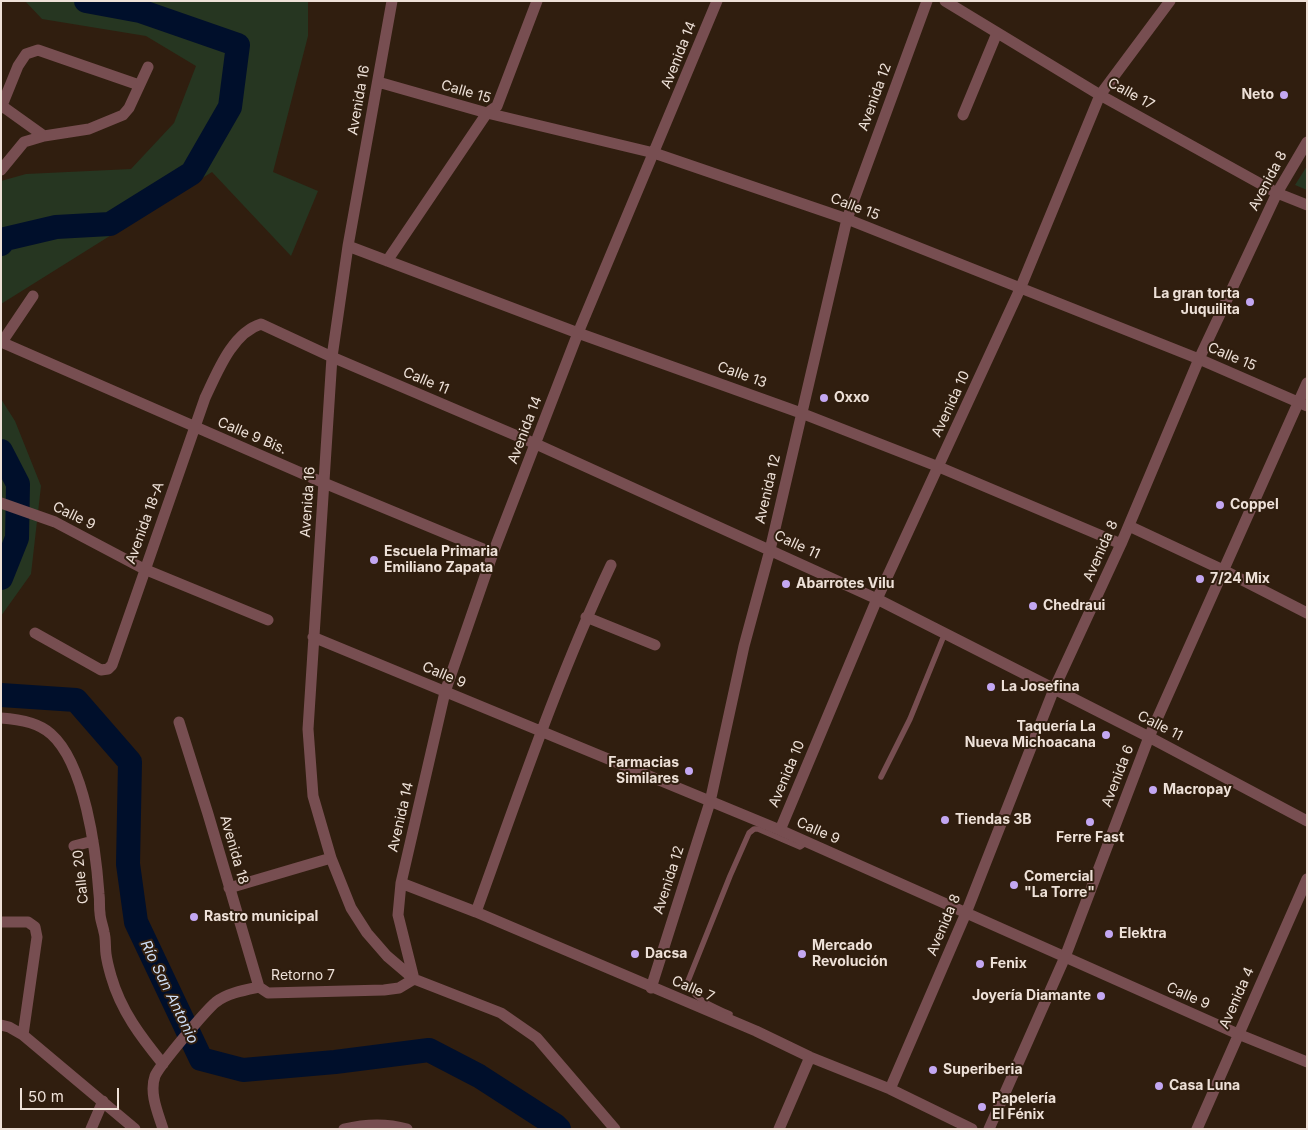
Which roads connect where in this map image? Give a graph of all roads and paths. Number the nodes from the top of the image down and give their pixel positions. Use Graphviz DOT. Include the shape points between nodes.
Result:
graph roads {
  1 [pos="392,1"];
  2 [pos="537,1"];
  3 [pos="717,1"];
  4 [pos="927,1"];
  5 [pos="945,1"];
  6 [pos="1170,1"];
  7 [pos="997,33"];
  8 [pos="148,67"];
  9 [pos="378,82"];
  10 [pos="139,85"];
  11 [pos="1100,95"];
  12 [pos="2,107"];
  13 [pos="487,113"];
  14 [pos="963,115"];
  15 [pos="44,136"];
  16 [pos="1307,142"];
  17 [pos="654,153"];
  18 [pos="4,168"];
  19 [pos="1277,193"];
  20 [pos="1307,205"];
  21 [pos="847,219"];
  22 [pos="348,246"];
  23 [pos="387,261"];
  24 [pos="1020,289"];
  25 [pos="33,296"];
  26 [pos="261,324"];
  27 [pos="578,333"];
  28 [pos="1,342"];
  29 [pos="332,357"];
  30 [pos="1199,360"];
  31 [pos="1307,383"];
  32 [pos="1302,404"];
  33 [pos="801,412"];
  34 [pos="194,427"];
  35 [pos="536,444"];
  36 [pos="939,467"];
  37 [pos="324,483"];
  38 [pos="1,503"];
  39 [pos="1129,526"];
  40 [pos="1121,544"];
  41 [pos="770,550"];
  42 [pos="493,552"];
  43 [pos="611,565"];
  44 [pos="144,569"];
  45 [pos="1223,570"];
  46 [pos="877,599"];
  47 [pos="1307,613"];
  48 [pos="586,617"];
  49 [pos="268,620"];
  50 [pos="35,633"];
  51 [pos="945,633"];
  52 [pos="313,637"];
  53 [pos="655,645"];
  54 [pos="1054,689"];
  55 [pos="445,692"];
  56 [pos="1,718"];
  57 [pos="179,722"];
  58 [pos="541,733"];
  59 [pos="1149,737"];
  60 [pos="881,778"];
  61 [pos="710,802"];
  62 [pos="1307,820"];
  63 [pos="780,830"];
  64 [pos="93,841"];
  65 [pos="807,842"];
  66 [pos="74,846"];
  67 [pos="331,858"];
  68 [pos="1307,879"];
  69 [pos="400,883"];
  70 [pos="229,888"];
  71 [pos="476,912"];
  72 [pos="966,913"];
  73 [pos="1,922"];
  74 [pos="1065,958"];
  75 [pos="414,979"];
  76 [pos="259,987"];
  77 [pos="651,988"];
  78 [pos="1,1025"];
  79 [pos="756,1032"];
  80 [pos="1238,1034"];
  81 [pos="23,1035"];
  82 [pos="810,1057"];
  83 [pos="165,1061"];
  84 [pos="1307,1062"];
  85 [pos="890,1089"];
  86 [pos="103,1101"];
  87 [pos="91,1129"];
  88 [pos="135,1129"];
  89 [pos="163,1129"];
  90 [pos="344,1129"];
  91 [pos="407,1129"];
  92 [pos="615,1129"];
  93 [pos="780,1129"];
  94 [pos="972,1129"];
  95 [pos="989,1129"];
  96 [pos="1197,1129"];
  1 -- 9 [label="street, Avenida 16"];
  2 -- 13 [label="street" via="497,106"];
  3 -- 17 [label="street, Avenida 14"];
  4 -- 21 [label="street, Avenida 12"];
  5 -- 7 [label="street, Calle 17"];
  6 -- 11 [label="street, Avenida 10"];
  7 -- 11 [label="street, Calle 17"];
  7 -- 14 [label="street"];
  8 -- 10 [label="street"];
  9 -- 13 [label="street, Calle 15"];
  9 -- 22 [label="street, Avenida 16"];
  10 -- 12 [label="street" via="38,50 26,54 18,66"];
  10 -- 15 [label="street" via="130,108 123,115 89,129"];
  11 -- 19 [label="street, Calle 17"];
  11 -- 24 [label="street, Avenida 10"];
  12 -- 15 [label="street"];
  13 -- 17 [label="street, Calle 15"];
  13 -- 23 [label="street"];
  15 -- 18 [label="street" via="24,142"];
  16 -- 19 [label="street, Avenida 8"];
  17 -- 21 [label="street, Calle 15"];
  17 -- 27 [label="street, Avenida 14"];
  19 -- 20 [label="street, Calle 17"];
  19 -- 30 [label="street, Avenida 8"];
  21 -- 24 [label="street, Calle 15"];
  21 -- 33 [label="street, Avenida 12"];
  22 -- 23 [label="street, Calle 13"];
  22 -- 29 [label="street, Avenida 16"];
  23 -- 27 [label="street, Calle 13"];
  24 -- 30 [label="street, Calle 15"];
  24 -- 36 [label="street, Avenida 10"];
  25 -- 28 [label="street"];
  26 -- 29 [label="street, Calle 11"];
  26 -- 34 [label="street, Avenida 18-A" via="247,331 224,360 204,398"];
  27 -- 33 [label="street, Calle 13"];
  27 -- 35 [label="street, Avenida 14"];
  28 -- 34 [label="street, Calle 9 Bis."];
  29 -- 35 [label="street, Calle 11"];
  29 -- 37 [label="street, Avenida 16"];
  30 -- 32 [label="street, Calle 15"];
  30 -- 39 [label="street, Avenida 8"];
  31 -- 32 [label="street, Avenida 6"];
  32 -- 45 [label="street, Avenida 6"];
  33 -- 36 [label="street, Calle 13"];
  33 -- 41 [label="street, Avenida 12"];
  34 -- 37 [label="street, Calle 9 Bis."];
  34 -- 44 [label="street, Avenida 18-A"];
  35 -- 41 [label="street, Calle 11"];
  35 -- 42 [label="street, Avenida 14"];
  36 -- 40 [label="street, Calle 13"];
  36 -- 46 [label="street, Avenida 10"];
  37 -- 42 [label="street, Calle 9 Bis."];
  37 -- 52 [label="street, Avenida 16"];
  38 -- 44 [label="street, Calle 9" via="56,522"];
  39 -- 40 [label="street, Avenida 8"];
  39 -- 45 [label="street"];
  40 -- 54 [label="street, Avenida 8"];
  41 -- 46 [label="street, Calle 11"];
  41 -- 61 [label="street, Avenida 12" via="744,646"];
  42 -- 55 [label="street, Avenida 14"];
  43 -- 48 [label="street"];
  44 -- 49 [label="street, Calle 9"];
  44 -- 50 [label="street, Avenida 18-A" via="108,669 101,670"];
  45 -- 47 [label="street"];
  45 -- 59 [label="street, Avenida 6"];
  46 -- 51 [label="street, Calle 11"];
  46 -- 63 [label="street, Avenida 10"];
  48 -- 53 [label="street"];
  48 -- 58 [label="street"];
  51 -- 54 [label="street, Calle 11"];
  51 -- 60 [label="lane" via="910,719"];
  52 -- 55 [label="street, Calle 9"];
  52 -- 67 [label="street, Avenida 16" via="308,729 313,796"];
  54 -- 59 [label="street, Calle 11"];
  54 -- 72 [label="street, Avenida 8"];
  55 -- 58 [label="street, Calle 9"];
  55 -- 69 [label="street, Avenida 14"];
  56 -- 64 [label="street, Calle 20" via="38,726 50,732 62,746 80,789"];
  57 -- 70 [label="street, Avenida 18"];
  58 -- 61 [label="street, Calle 9"];
  58 -- 71 [label="street"];
  59 -- 62 [label="street, Calle 11"];
  59 -- 74 [label="street, Avenida 6"];
  61 -- 63 [label="street, Calle 9"];
  61 -- 77 [label="street, Avenida 12"];
  63 -- 65 [label="street, Calle 9"];
  64 -- 66 [label="street"];
  64 -- 83 [label="street, Calle 20" via="100,914 112,979 131,1023"];
  65 -- 72 [label="street, Calle 9"];
  65 -- 79 [label="lane" via="800,847 758,829 749,833 688,981 690,989 700,999 752,1025"];
  67 -- 70 [label="street"];
  67 -- 75 [label="street, Avenida 16" via="351,908 367,933"];
  68 -- 80 [label="street, Avenida 4"];
  69 -- 71 [label="street, Calle 7"];
  69 -- 75 [label="street" via="398,915"];
  70 -- 76 [label="street, Avenida 18"];
  71 -- 77 [label="street, Calle 7"];
  72 -- 74 [label="street, Calle 9"];
  72 -- 85 [label="street, Avenida 8"];
  73 -- 81 [label="street" via="28,922 35,927 37,936"];
  74 -- 80 [label="street, Calle 9"];
  74 -- 95 [label="street, Avenida 6"];
  75 -- 76 [label="street, Retorno 7" via="399,988 384,990 268,993"];
  75 -- 92 [label="street, Avenida 16" via="501,1013 537,1038"];
  76 -- 83 [label="street, Retorno 7" via="239,991 216,1002"];
  77 -- 79 [label="street, Calle 7"];
  78 -- 81 [label="street"];
  79 -- 82 [label="street, Calle 7"];
  80 -- 84 [label="street, Calle 9"];
  80 -- 96 [label="street, Avenida 4"];
  81 -- 86 [label="street"];
  82 -- 85 [label="street, Calle 7"];
  82 -- 93 [label="street"];
  83 -- 89 [label="street, Retorno 7" via="155,1076 153,1096"];
  85 -- 94 [label="street, Calle 7"];
  86 -- 87 [label="street"];
  86 -- 88 [label="street"];
  90 -- 91 [label="street" via="363,1124"];
}
